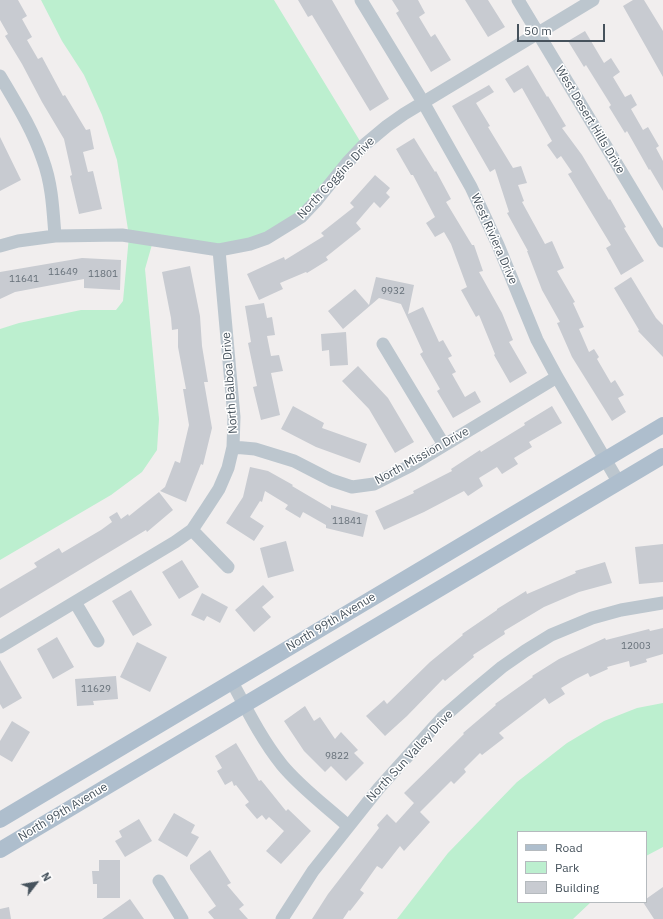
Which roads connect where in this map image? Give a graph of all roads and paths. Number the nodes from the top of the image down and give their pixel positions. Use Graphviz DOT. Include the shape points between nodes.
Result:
graph roads {
  1 [pos="361,0"];
  2 [pos="518,0"];
  3 [pos="593,0"];
  4 [pos="538,34"];
  5 [pos="0,76"];
  6 [pos="423,102"];
  7 [pos="55,236"];
  8 [pos="663,240"];
  9 [pos="0,246"];
  10 [pos="219,250"];
  11 [pos="382,344"];
  12 [pos="557,377"];
  13 [pos="663,425"];
  14 [pos="444,445"];
  15 [pos="233,447"];
  16 [pos="663,456"];
  17 [pos="605,460"];
  18 [pos="619,482"];
  19 [pos="192,530"];
  20 [pos="228,567"];
  21 [pos="75,602"];
  22 [pos="663,603"];
  23 [pos="98,642"];
  24 [pos="0,647"];
  25 [pos="232,682"];
  26 [pos="244,704"];
  27 [pos="0,820"];
  28 [pos="348,826"];
  29 [pos="0,850"];
  30 [pos="159,882"];
  31 [pos="182,919"];
  32 [pos="282,919"];
  1 -- 6 [label="street, West Riviera Drive"];
  2 -- 4 [label="street, West Desert Hills Drive"];
  3 -- 4 [label="street, North Coggins Drive"];
  4 -- 6 [label="street, North Coggins Drive"];
  4 -- 8 [label="street, West Desert Hills Drive"];
  5 -- 7 [label="street" via="32,131 44,161 51,190"];
  6 -- 10 [label="street, North Coggins Drive" via="363,146 301,217 267,238"];
  6 -- 12 [label="street, West Riviera Drive" via="471,187 511,274 537,340"];
  7 -- 9 [label="street, North Coggins Drive"];
  7 -- 10 [label="street, North Coggins Drive" via="122,235"];
  10 -- 15 [label="street, North Balboa Drive" via="234,417"];
  11 -- 14 [label="street"];
  12 -- 14 [label="street, North Mission Drive"];
  12 -- 17 [label="street, West Riviera Drive"];
  13 -- 17 [label="main road, North 99th Avenue"];
  14 -- 15 [label="street, North Mission Drive" via="374,484 352,487 294,461 256,450"];
  15 -- 19 [label="street, North Balboa Drive" via="228,468 218,489"];
  16 -- 18 [label="main road, North 99th Avenue"];
  17 -- 18 [label="street, West Riviera Drive"];
  17 -- 25 [label="main road, North 99th Avenue"];
  18 -- 26 [label="main road, North 99th Avenue"];
  19 -- 20 [label="street"];
  19 -- 21 [label="street, North Balboa Drive"];
  21 -- 23 [label="street"];
  21 -- 24 [label="street, North Balboa Drive"];
  22 -- 28 [label="street, North Sun Valley Drive" via="620,610 592,618 552,635 502,667 442,718"];
  25 -- 26 [label="street"];
  25 -- 27 [label="main road, North 99th Avenue"];
  26 -- 28 [label="street" via="283,766"];
  26 -- 29 [label="main road, North 99th Avenue"];
  28 -- 32 [label="street, North Sun Valley Drive" via="313,871"];
  30 -- 31 [label="street"];
}
